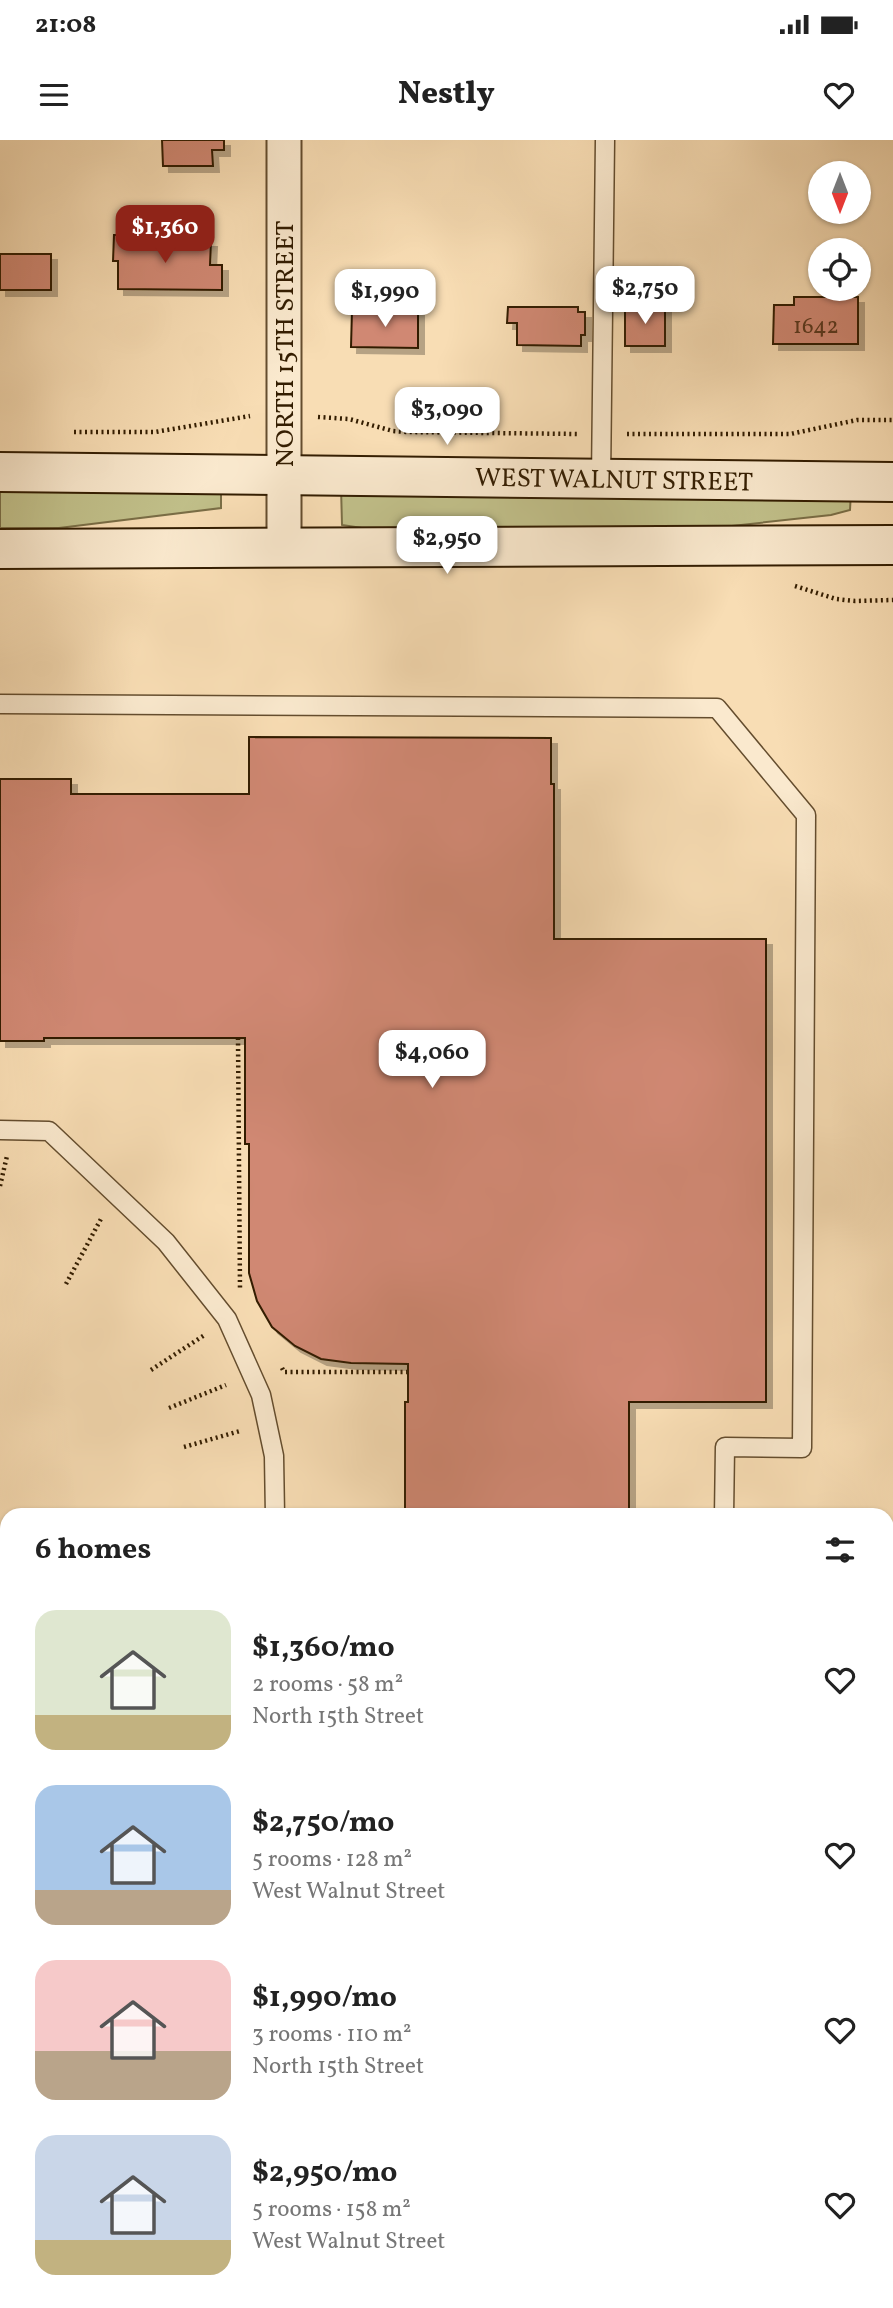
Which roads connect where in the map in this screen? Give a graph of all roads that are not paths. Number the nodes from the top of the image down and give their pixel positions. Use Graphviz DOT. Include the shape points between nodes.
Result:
graph roads {
  1 [pos="284,140"];
  2 [pos="605,140"];
  3 [pos="0,472"];
  4 [pos="284,475"];
  5 [pos="601,479"];
  6 [pos="893,482"];
  7 [pos="893,545"];
  8 [pos="0,548"];
  9 [pos="284,548"];
  10 [pos="0,704"];
  11 [pos="0,1130"];
  12 [pos="275,1508"];
  13 [pos="724,1508"];
  1 -- 4 [label="street, NORTH 15TH STREET"];
  2 -- 5 [label="lane"];
  3 -- 4 [label="main road, WEST WALNUT STREET"];
  4 -- 5 [label="main road, WEST WALNUT STREET"];
  4 -- 9 [label="street, NORTH 15TH STREET"];
  5 -- 6 [label="main road, WEST WALNUT STREET"];
  7 -- 9 [label="main road"];
  8 -- 9 [label="main road"];
  10 -- 13 [label="lane" via="717,708 806,815 802,1448 725,1447"];
  11 -- 12 [label="lane" via="50,1131 166,1242 227,1319 261,1395 274,1456"];
}
